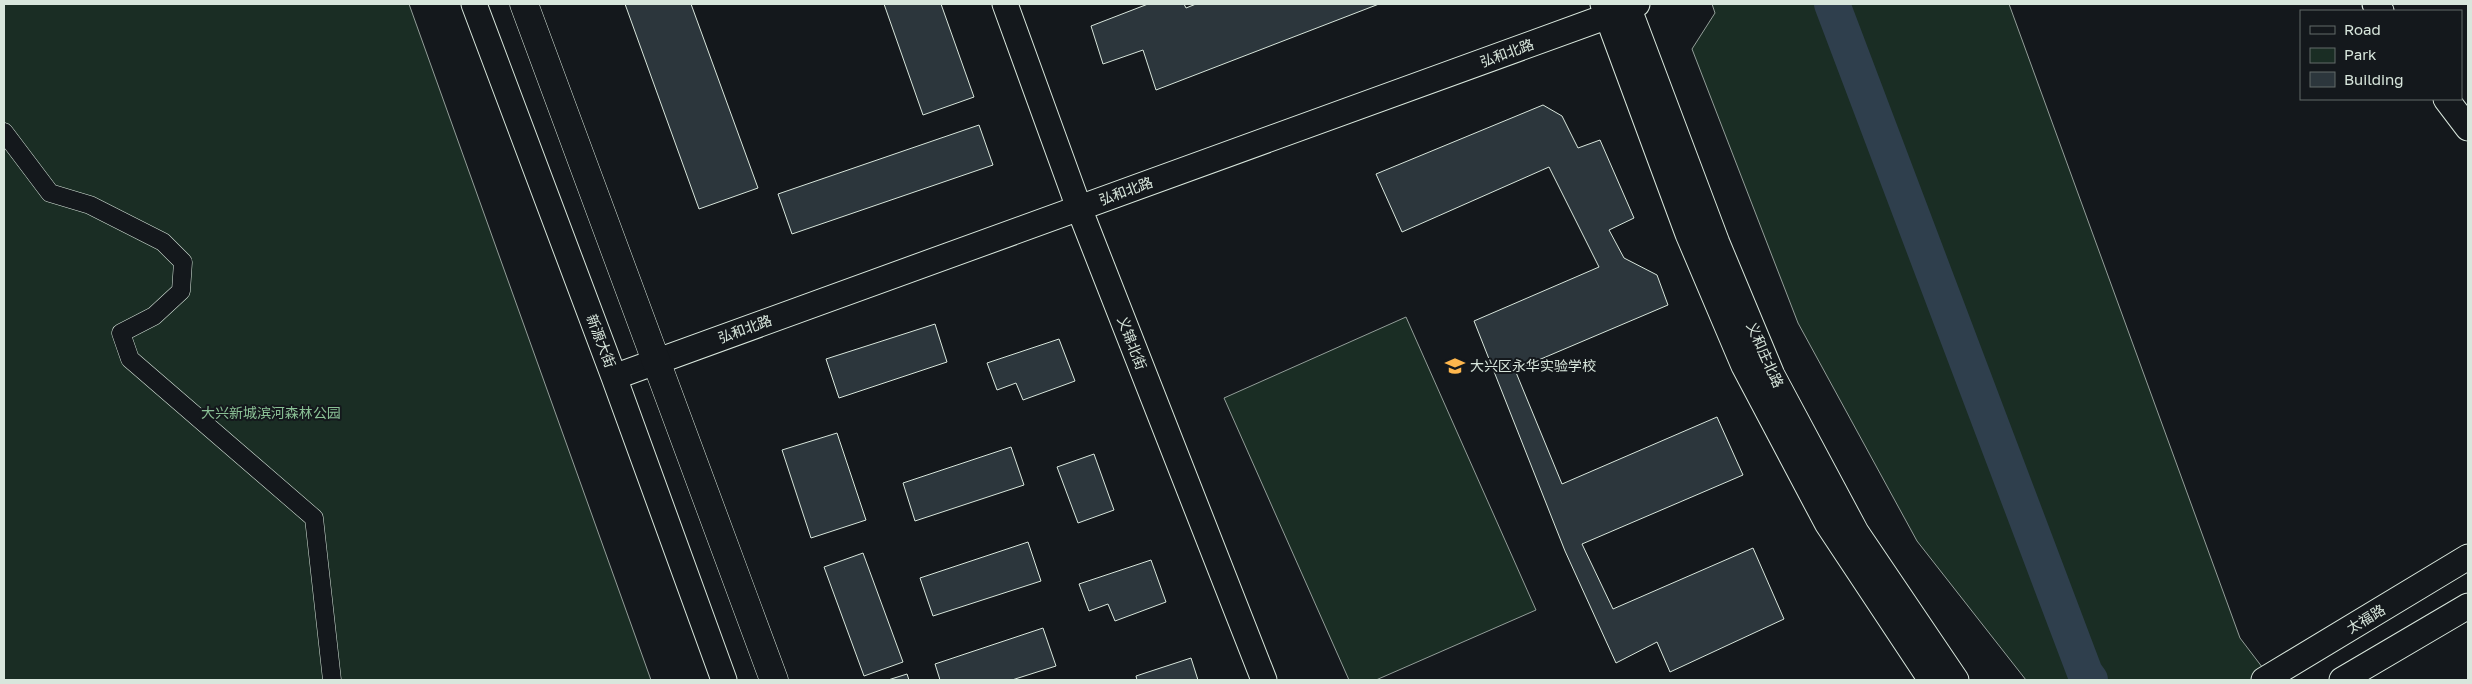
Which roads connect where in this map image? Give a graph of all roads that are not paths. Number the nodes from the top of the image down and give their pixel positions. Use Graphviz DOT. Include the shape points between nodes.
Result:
graph roads {
  1 [pos="474,4"];
  2 [pos="524,4"];
  3 [pos="1005,4"];
  4 [pos="1621,7"];
  5 [pos="2447,100"];
  6 [pos="2468,128"];
  7 [pos="4,132"];
  8 [pos="1079,208"];
  9 [pos="656,361"];
  10 [pos="614,377"];
  11 [pos="2468,557"];
  12 [pos="2468,606"];
  13 [pos="332,680"];
  14 [pos="724,680"];
  15 [pos="774,680"];
  16 [pos="1264,680"];
  17 [pos="1932,680"];
  18 [pos="1956,680"];
  19 [pos="2264,680"];
  20 [pos="2342,680"];
  1 -- 10 [label="main road, 新源大街"];
  2 -- 9 [label="main road"];
  3 -- 8 [label="main road, 义锦北街"];
  4 -- 8 [label="main road, 弘和北路"];
  4 -- 17 [label="main road, 义和庄北路" via="1688,234 1744,366 1827,523"];
  4 -- 18 [label="main road, 义和庄北路" via="1772,375 1856,532"];
  5 -- 6 [label="main road"];
  7 -- 13 [label="street" via="50,193 90,205 162,242 182,262 181,291 154,316 121,333 130,358 314,518"];
  8 -- 9 [label="main road, 弘和北路"];
  8 -- 16 [label="main road, 义锦北街"];
  9 -- 10 [label="main road, 弘和北路"];
  9 -- 15 [label="main road"];
  10 -- 14 [label="main road, 新源大街"];
  11 -- 19 [label="main road, 太福路"];
  12 -- 20 [label="main road"];
}
